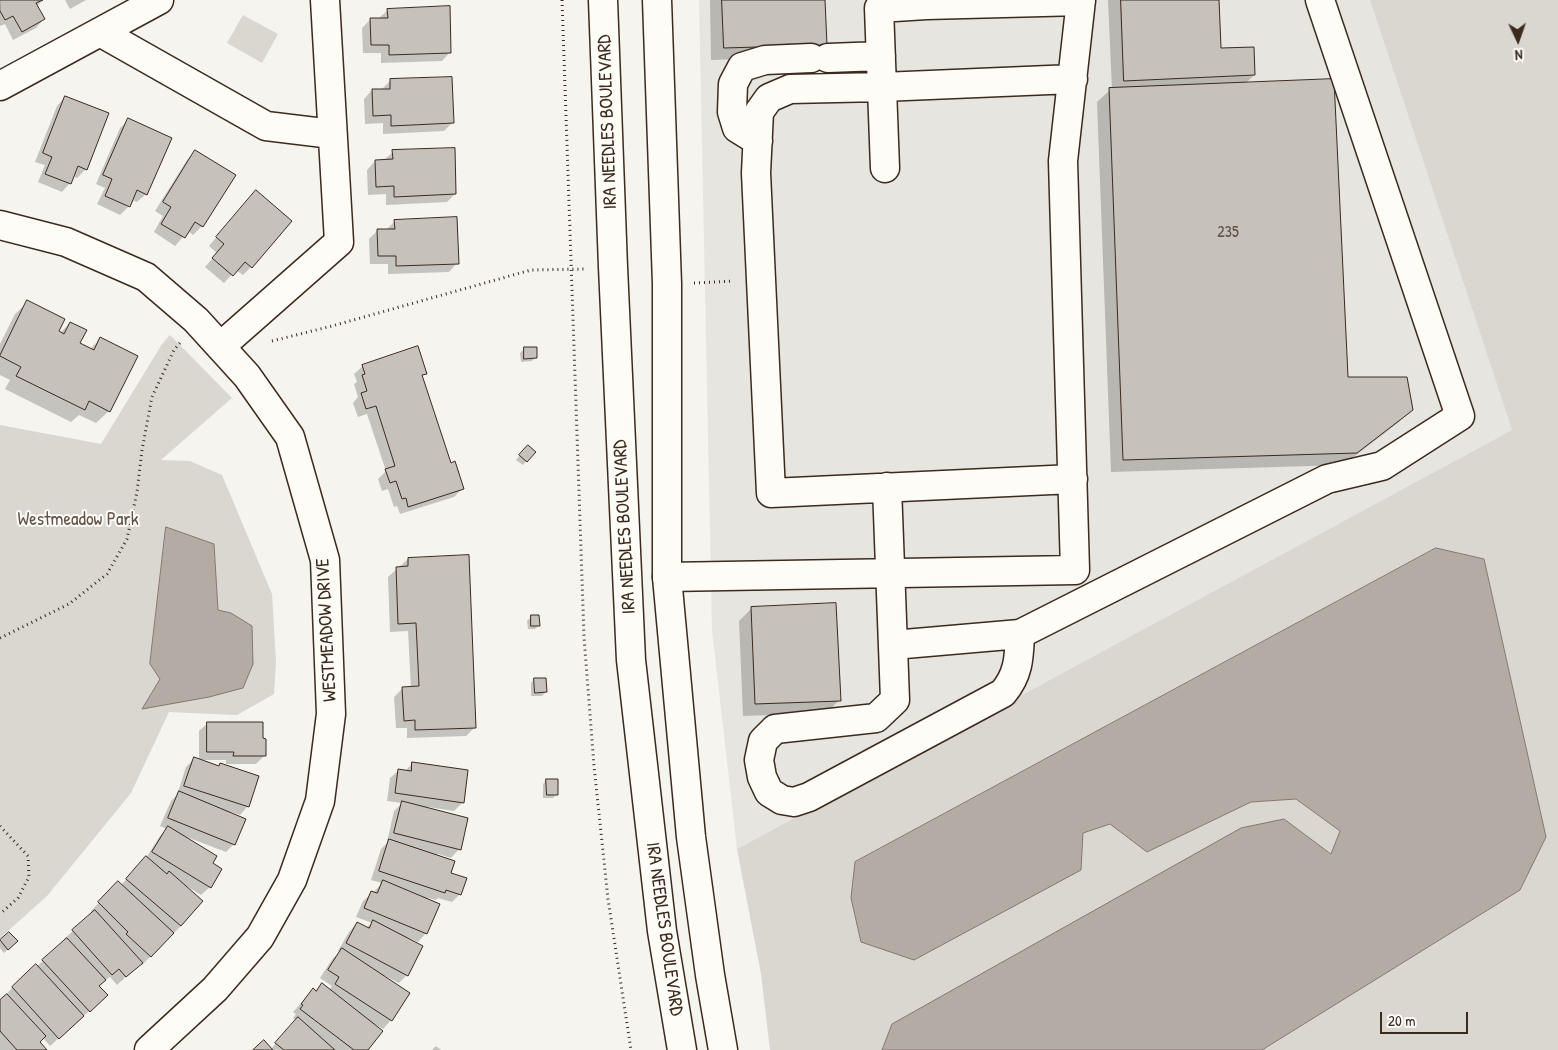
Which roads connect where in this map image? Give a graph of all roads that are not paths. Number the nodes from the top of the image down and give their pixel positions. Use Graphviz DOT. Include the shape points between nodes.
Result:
graph roads {
  1 [pos="159,0"];
  2 [pos="325,0"];
  3 [pos="603,0"];
  4 [pos="657,0"];
  5 [pos="1320,0"];
  6 [pos="1081,1"];
  7 [pos="926,2"];
  8 [pos="100,32"];
  9 [pos="881,56"];
  10 [pos="1072,79"];
  11 [pos="0,86"];
  12 [pos="882,87"];
  13 [pos="332,134"];
  14 [pos="758,140"];
  15 [pos="885,168"];
  16 [pos="0,225"];
  17 [pos="221,346"];
  18 [pos="1072,479"];
  19 [pos="887,488"];
  20 [pos="1075,570"];
  21 [pos="890,573"];
  22 [pos="667,577"];
  23 [pos="1077,605"];
  24 [pos="1020,634"];
  25 [pos="893,645"];
  26 [pos="148,1050"];
  27 [pos="682,1050"];
  28 [pos="723,1050"];
  1 -- 8 [label="main road"];
  2 -- 13 [label="main road"];
  3 -- 27 [label="main road, IRA NEEDLES BOULEVARD" via="631,660 662,931"];
  4 -- 22 [label="main road, IRA NEEDLES BOULEVARD" via="667,284"];
  5 -- 23 [label="main road" via="1460,416 1382,466 1327,479"];
  6 -- 7 [label="main road"];
  6 -- 10 [label="main road"];
  7 -- 9 [label="main road" via="879,8"];
  8 -- 11 [label="main road"];
  8 -- 13 [label="main road" via="266,126"];
  9 -- 12 [label="main road"];
  9 -- 14 [label="main road" via="765,60 742,67 733,84 732,112 737,128"];
  10 -- 12 [label="main road"];
  10 -- 18 [label="main road" via="1063,161"];
  12 -- 14 [label="main road" via="790,89 769,98 759,112"];
  12 -- 15 [label="main road"];
  13 -- 17 [label="main road" via="339,242"];
  14 -- 19 [label="main road" via="756,173 771,493"];
  16 -- 17 [label="main road, WESTMEADOW DRIVE" via="66,242 146,276"];
  17 -- 26 [label="main road, WESTMEADOW DRIVE" via="247,376 290,437 325,560 331,714 320,801 292,880 260,937 215,989"];
  18 -- 19 [label="main road"];
  18 -- 20 [label="main road"];
  19 -- 21 [label="main road"];
  20 -- 21 [label="main road"];
  20 -- 23 [label="main road"];
  21 -- 22 [label="main road"];
  21 -- 25 [label="main road"];
  22 -- 28 [label="main road, IRA NEEDLES BOULEVARD" via="691,837"];
  23 -- 24 [label="main road"];
  24 -- 25 [label="main road"];
  24 -- 25 [label="main road" via="1018,664 1011,683 1003,693 809,797 794,802 782,800 769,792 759,760 763,741 775,729 876,718 895,700"];
}
